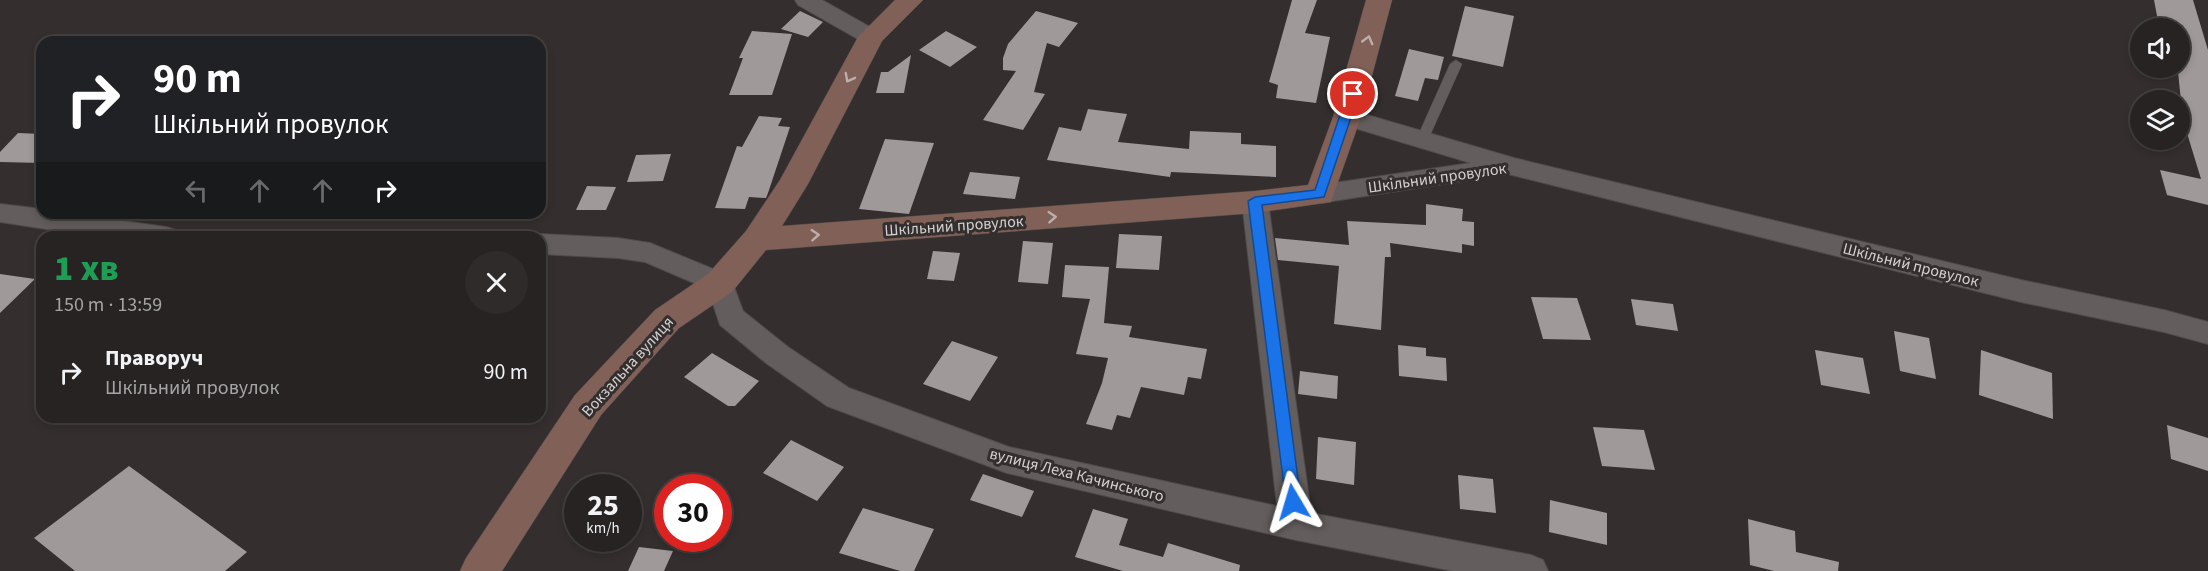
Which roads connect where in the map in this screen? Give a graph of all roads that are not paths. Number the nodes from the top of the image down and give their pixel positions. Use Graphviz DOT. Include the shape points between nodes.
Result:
graph roads {
  1 [pos="806,0"];
  2 [pos="910,0"];
  3 [pos="1379,0"];
  4 [pos="871,37"];
  5 [pos="1456,64"];
  6 [pos="1347,117"];
  7 [pos="1422,140"];
  8 [pos="1512,166"];
  9 [pos="1320,194"];
  10 [pos="1255,201"];
  11 [pos="0,213"];
  12 [pos="36,218"];
  13 [pos="42,219"];
  14 [pos="124,231"];
  15 [pos="757,239"];
  16 [pos="546,244"];
  17 [pos="720,283"];
  18 [pos="2208,333"];
  19 [pos="1296,525"];
  20 [pos="480,571"];
  21 [pos="1531,571"];
  1 -- 4 [label="street"];
  2 -- 4 [label="street, Вокзальна вулиця"];
  6 -- 3 [label="street, one-way"];
  4 -- 15 [label="street, Вокзальна вулиця, one-way" via="793,184"];
  5 -- 7 [label="lane"];
  6 -- 7 [label="street"];
  6 -- 9 [label="street"];
  7 -- 8 [label="street"];
  8 -- 9 [label="street, Шкільний провулок"];
  8 -- 18 [label="street, Шкільний провулок"];
  9 -- 10 [label="street, Шкільний провулок"];
  15 -- 10 [label="street, Шкільний провулок, one-way"];
  10 -- 19 [label="street"];
  11 -- 12 [label="street"];
  13 -- 14 [label="street"];
  15 -- 17 [label="street, Вокзальна вулиця"];
  16 -- 17 [label="street" via="650,253"];
  17 -- 19 [label="street, вулиця Леха Качинського" via="730,317 777,356 838,397 1007,460"];
  17 -- 20 [label="street, Вокзальна вулиця" via="667,319 588,405"];
  19 -- 21 [label="street, вулиця Леха Качинського"];
}
